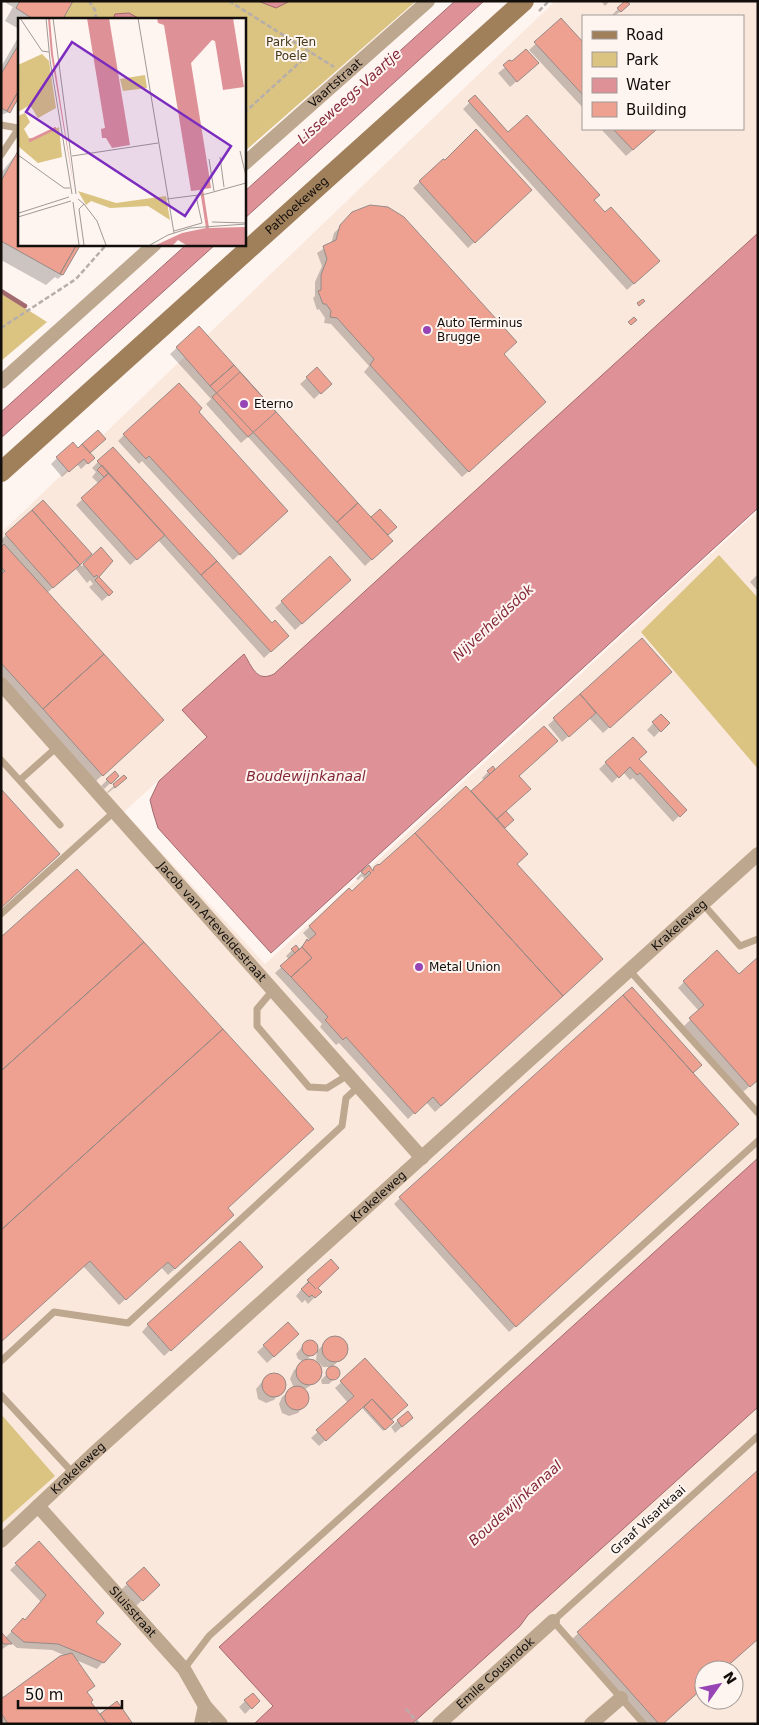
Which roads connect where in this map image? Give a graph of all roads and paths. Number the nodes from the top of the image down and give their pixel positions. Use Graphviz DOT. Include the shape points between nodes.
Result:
graph roads {
  1 [pos="89,1"];
  2 [pos="229,1"];
  3 [pos="428,1"];
  4 [pos="524,1"];
  5 [pos="96,18"];
  6 [pos="311,52"];
  7 [pos="346,74"];
  8 [pos="245,112"];
  9 [pos="1,124"];
  10 [pos="18,128"];
  11 [pos="1,155"];
  12 [pos="245,163"];
  13 [pos="106,245"];
  14 [pos="154,245"];
  15 [pos="1,328"];
  16 [pos="1,382"];
  17 [pos="1,472"];
  18 [pos="1,684"];
  19 [pos="57,747"];
  20 [pos="1,760"];
  21 [pos="20,780"];
  22 [pos="114,812"];
  23 [pos="60,825"];
  24 [pos="758,854"];
  25 [pos="703,904"];
  26 [pos="1,914"];
  27 [pos="758,939"];
  28 [pos="629,970"];
  29 [pos="273,990"];
  30 [pos="348,1075"];
  31 [pos="358,1087"];
  32 [pos="758,1113"];
  33 [pos="758,1141"];
  34 [pos="422,1158"];
  35 [pos="1,1361"];
  36 [pos="1,1395"];
  37 [pos="758,1436"];
  38 [pos="73,1473"];
  39 [pos="38,1506"];
  40 [pos="1,1541"];
  41 [pos="553,1621"];
  42 [pos="184,1669"];
  43 [pos="621,1698"];
  44 [pos="205,1706"];
  45 [pos="406,1709"];
  46 [pos="201,1724"];
  47 [pos="221,1724"];
  48 [pos="419,1724"];
  49 [pos="439,1724"];
  50 [pos="591,1724"];
  51 [pos="644,1724"];
  1 -- 5 [label="path"];
  2 -- 6 [label="path"];
  3 -- 7 [label="street, Vaartstraat"];
  4 -- 17 [label="main road, Pathoekeweg"];
  6 -- 7 [label="path"];
  6 -- 8 [label="path"];
  7 -- 12 [label="street, Vaartstraat"];
  9 -- 10 [label="lane"];
  10 -- 11 [label="lane"];
  13 -- 15 [label="path" via="76,279"];
  14 -- 16 [label="street"];
  18 -- 19 [label="street, Jacob van Arteveldestraat"];
  19 -- 21 [label="lane"];
  19 -- 22 [label="street, Jacob van Arteveldestraat"];
  20 -- 21 [label="lane"];
  21 -- 23 [label="lane"];
  22 -- 26 [label="lane"];
  22 -- 29 [label="street, Jacob van Arteveldestraat"];
  24 -- 25 [label="street, Krakeleweg"];
  25 -- 27 [label="lane" via="740,946"];
  25 -- 28 [label="street, Krakeleweg"];
  28 -- 32 [label="lane"];
  28 -- 34 [label="street, Krakeleweg"];
  29 -- 30 [label="street, Jacob van Arteveldestraat"];
  29 -- 30 [label="lane" via="257,1010 257,1026 309,1086 327,1088"];
  30 -- 31 [label="street, Jacob van Arteveldestraat"];
  31 -- 34 [label="street, Jacob van Arteveldestraat"];
  31 -- 35 [label="lane" via="346,1098 342,1126 128,1323 54,1312"];
  33 -- 42 [label="lane" via="209,1636"];
  34 -- 38 [label="street, Krakeleweg"];
  36 -- 38 [label="lane"];
  37 -- 41 [label="lane, Graaf Visartkaai"];
  38 -- 39 [label="street, Krakeleweg"];
  39 -- 40 [label="street, Krakeleweg"];
  39 -- 42 [label="street, Sluisstraat"];
  41 -- 43 [label="lane"];
  41 -- 49 [label="street, Emile Cousindok"];
  42 -- 44 [label="street, Sluisstraat"];
  43 -- 50 [label="street"];
  43 -- 51 [label="lane"];
  44 -- 46 [label="street"];
  44 -- 47 [label="street, Sluisstraat"];
  45 -- 48 [label="path"];
}
